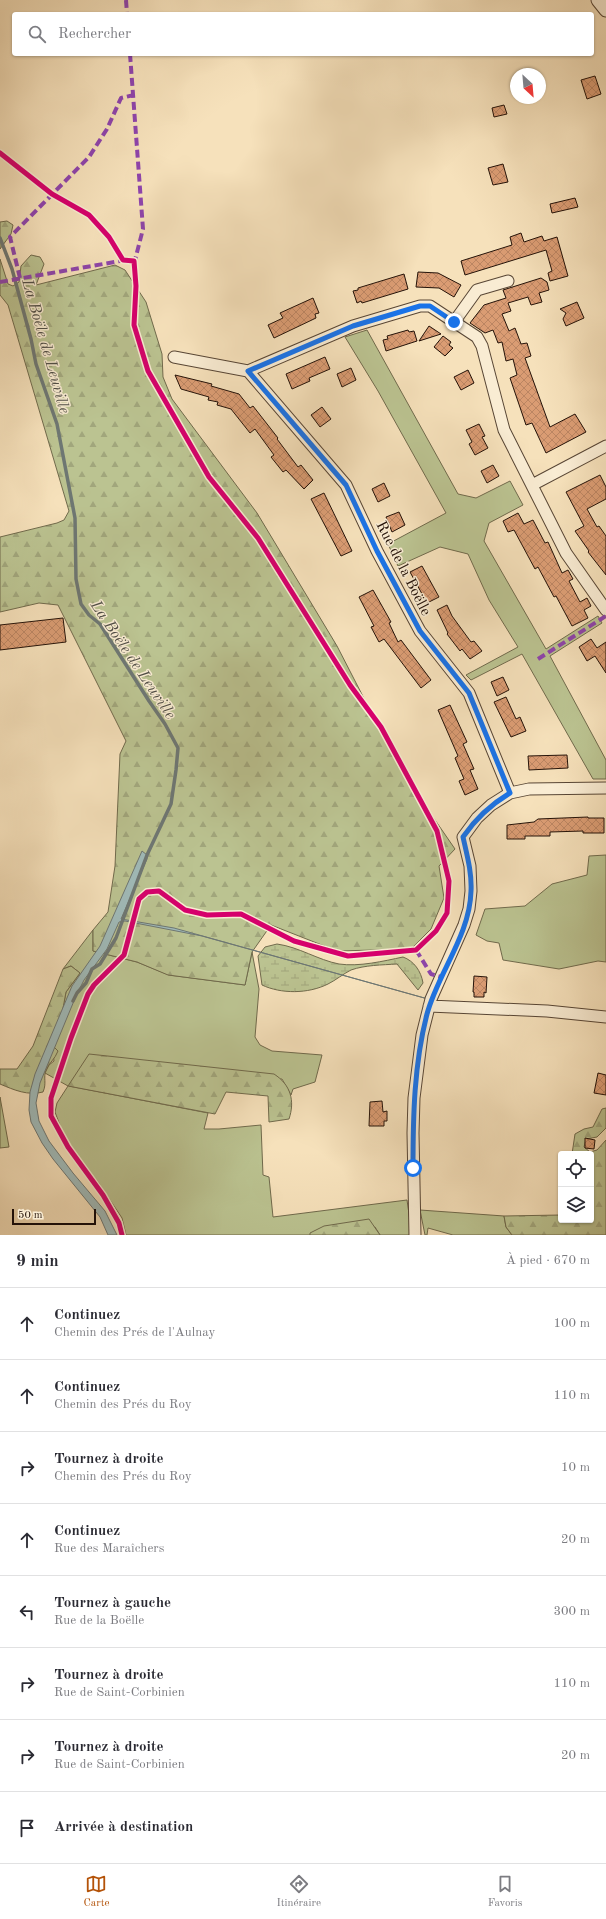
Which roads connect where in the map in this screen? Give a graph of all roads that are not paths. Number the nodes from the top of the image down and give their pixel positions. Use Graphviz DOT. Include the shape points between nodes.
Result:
graph roads {
  1 [pos="598,0"];
  2 [pos="606,10"];
  3 [pos="508,281"];
  4 [pos="454,322"];
  5 [pos="174,357"];
  6 [pos="248,371"];
  7 [pos="606,446"];
  8 [pos="532,485"];
  9 [pos="606,610"];
  10 [pos="606,788"];
  11 [pos="510,793"];
  12 [pos="429,1006"];
  13 [pos="606,1017"];
  14 [pos="415,1235"];
  1 -- 2 [label="street"];
  3 -- 4 [label="street" via="477,290"];
  4 -- 6 [label="street" via="430,306 420,306 353,326"];
  4 -- 8 [label="street" via="477,337 482,346 504,430"];
  5 -- 6 [label="street"];
  6 -- 11 [label="street, Rue de la Boëlle" via="346,485 377,551 420,631 469,693"];
  7 -- 8 [label="street"];
  8 -- 9 [label="street" via="566,553"];
  10 -- 11 [label="street" via="528,789"];
  11 -- 12 [label="street" via="477,818 463,837 470,866 469,909"];
  12 -- 13 [label="street" via="547,1011"];
  12 -- 14 [label="street" via="422,1034 414,1098"];
}
